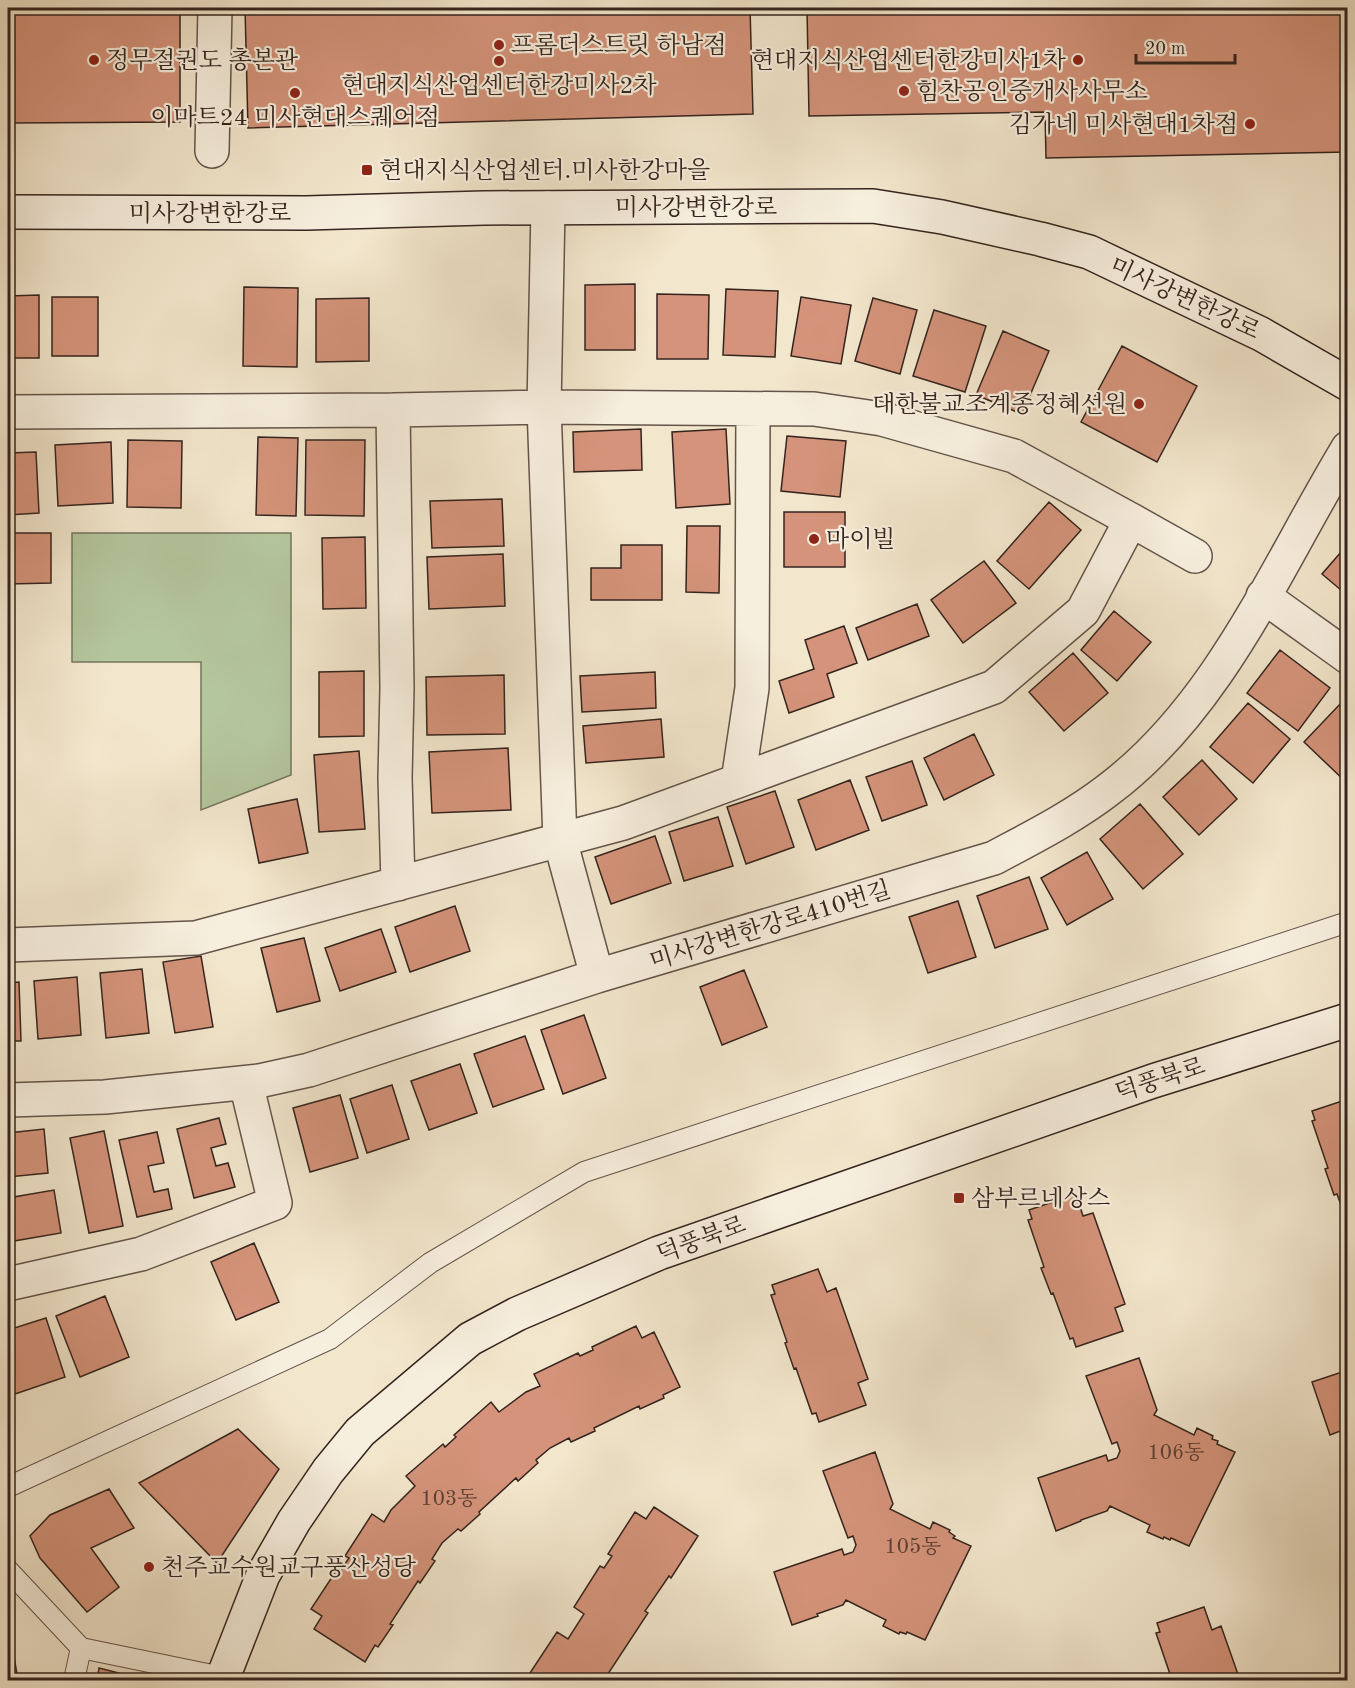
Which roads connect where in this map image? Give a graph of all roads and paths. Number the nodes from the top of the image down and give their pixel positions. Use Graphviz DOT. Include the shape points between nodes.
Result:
graph roads {
  1 [pos="215,8"];
  2 [pos="212,152"];
  3 [pos="548,208"];
  4 [pos="8,212"];
  5 [pos="1347,384"];
  6 [pos="544,406"];
  7 [pos="753,409"];
  8 [pos="393,410"];
  9 [pos="8,412"];
  10 [pos="1347,448"];
  11 [pos="1131,520"];
  12 [pos="1195,556"];
  13 [pos="1263,596"];
  14 [pos="1347,657"];
  15 [pos="738,781"];
  16 [pos="560,840"];
  17 [pos="398,884"];
  18 [pos="1347,922"];
  19 [pos="8,945"];
  20 [pos="597,976"];
  21 [pos="1347,1020"];
  22 [pos="246,1083"];
  23 [pos="8,1100"];
  24 [pos="8,1284"];
  25 [pos="8,1487"];
  26 [pos="8,1570"];
  27 [pos="81,1648"];
  28 [pos="222,1679"];
  29 [pos="74,1680"];
  1 -- 2 [label="street"];
  3 -- 4 [label="street, 미사강변한강로" via="306,213"];
  3 -- 5 [label="street, 미사강변한강로" via="873,206 942,217 1089,252 1261,334"];
  3 -- 6 [label="street"];
  6 -- 7 [label="street"];
  6 -- 8 [label="street"];
  6 -- 16 [label="street"];
  7 -- 11 [label="street" via="814,409 882,419 1014,456"];
  7 -- 15 [label="street" via="752,688"];
  8 -- 9 [label="street"];
  8 -- 17 [label="street"];
  10 -- 13 [label="street, 미사강변한강로410번길"];
  11 -- 12 [label="street"];
  11 -- 15 [label="street" via="1083,611 994,687"];
  13 -- 14 [label="street"];
  13 -- 20 [label="street, 미사강변한강로410번길" via="1218,673 1160,744 1108,790 1051,827 994,858"];
  15 -- 16 [label="street" via="623,824"];
  16 -- 17 [label="street"];
  16 -- 20 [label="street"];
  17 -- 19 [label="street" via="196,938"];
  18 -- 25 [label="lane" via="584,1172 430,1263 330,1339"];
  20 -- 22 [label="street, 미사강변한강로410번길" via="309,1070"];
  21 -- 28 [label="street, 덕풍북로" via="1153,1081 658,1253 516,1314 470,1339 360,1432 328,1471 263,1575"];
  22 -- 23 [label="street, 미사강변한강로410번길" via="105,1097"];
  22 -- 24 [label="street" via="275,1203 141,1254"];
  26 -- 27 [label="lane"];
  27 -- 28 [label="lane"];
  27 -- 29 [label="lane"];
}
